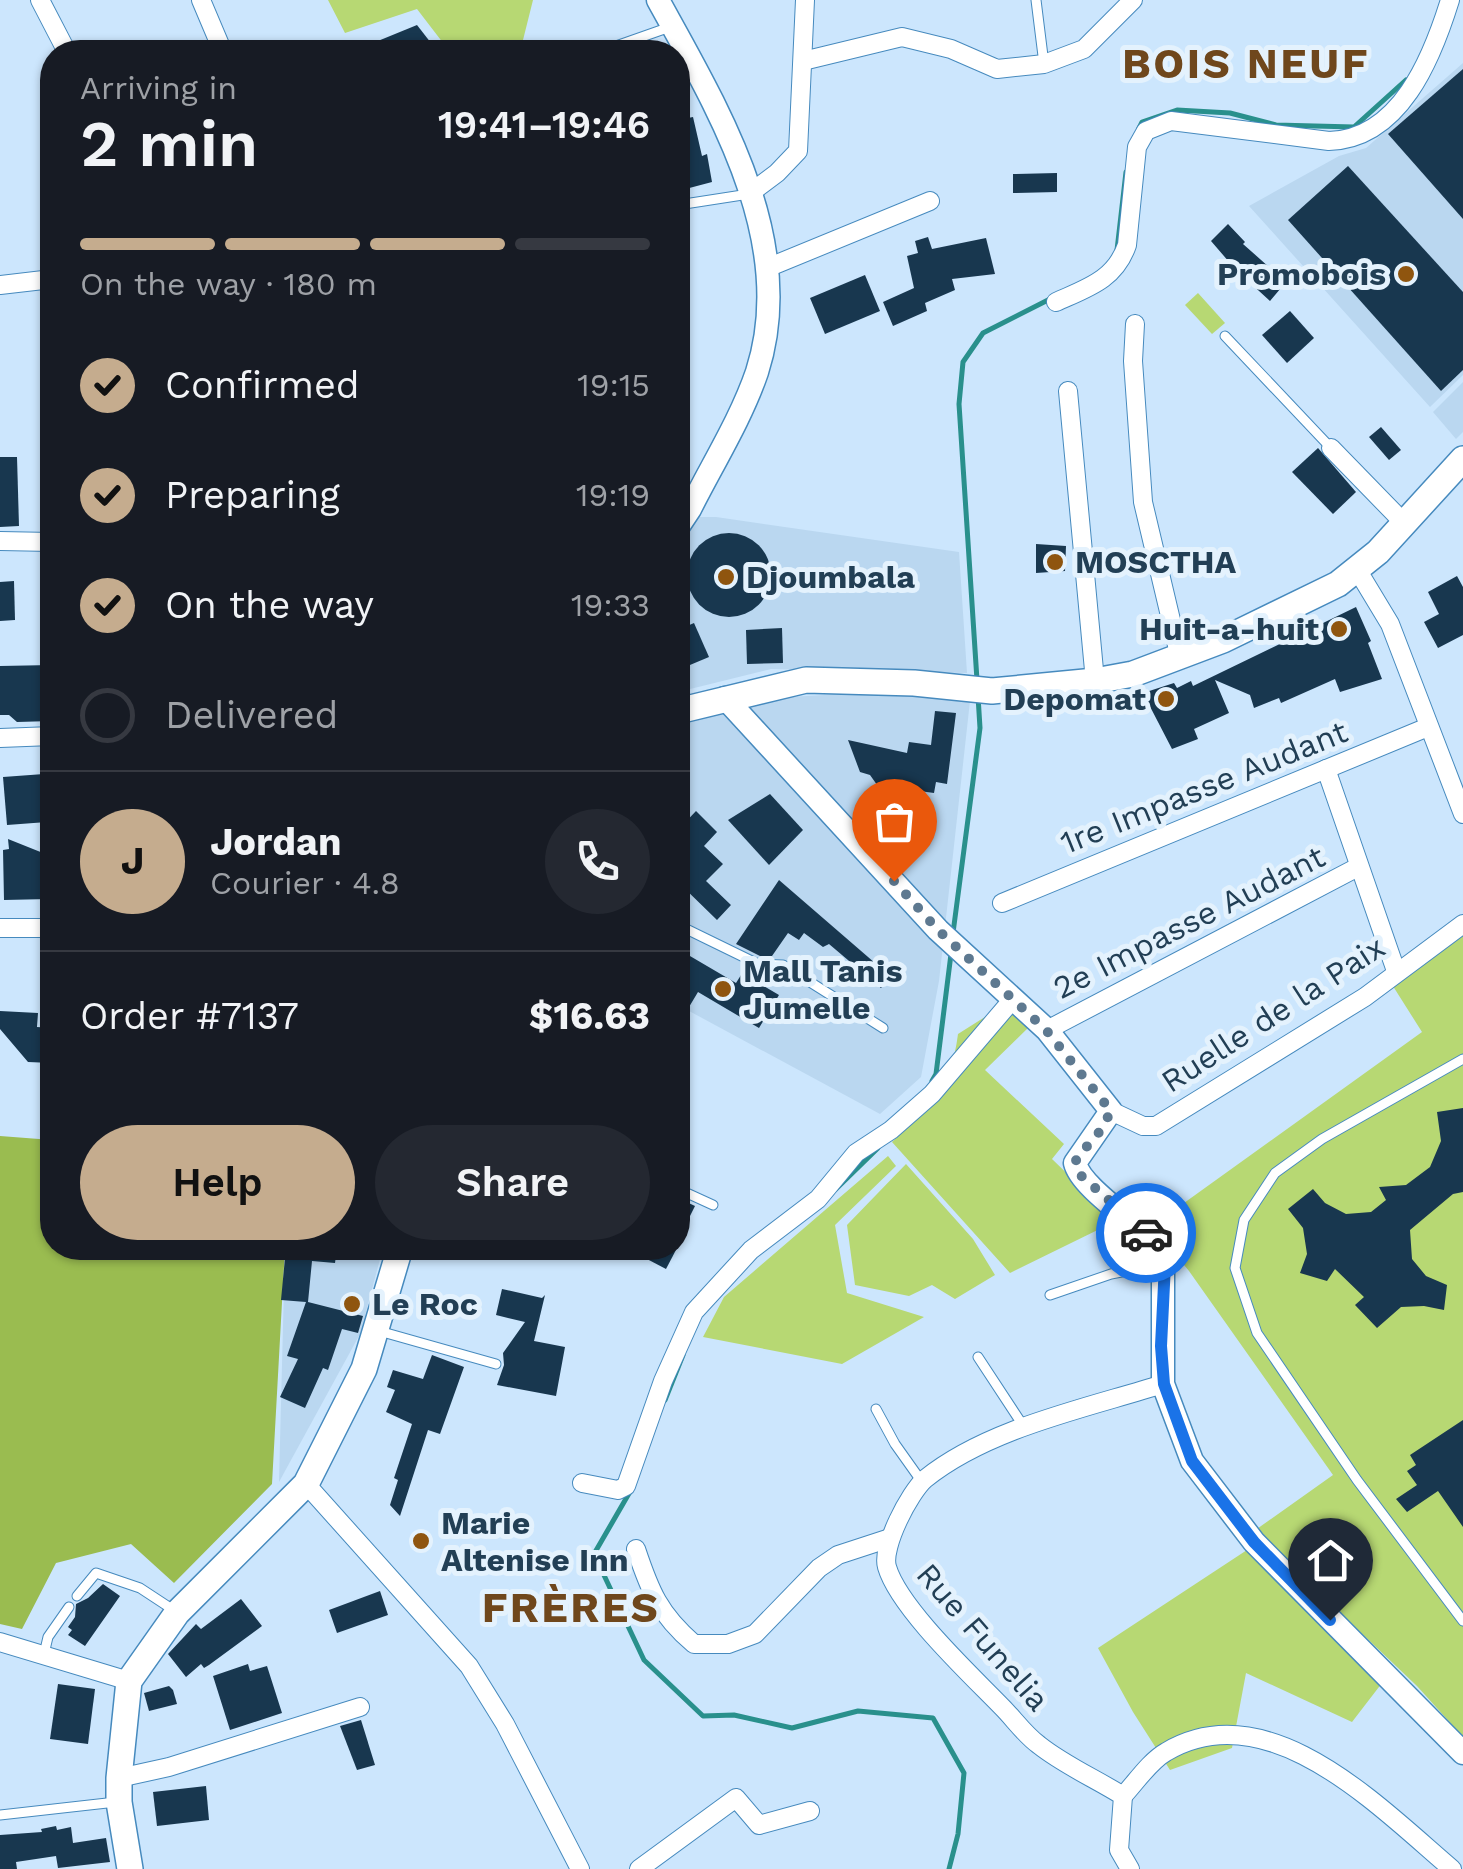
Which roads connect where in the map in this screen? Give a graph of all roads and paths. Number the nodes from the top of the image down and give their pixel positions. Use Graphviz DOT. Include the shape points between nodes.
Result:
graph roads {
  1 [pos="40,0"];
  2 [pos="200,0"];
  3 [pos="658,0"];
  4 [pos="805,0"];
  5 [pos="1036,0"];
  6 [pos="1133,0"];
  7 [pos="1450,0"];
  8 [pos="672,26"];
  9 [pos="61,40"];
  10 [pos="218,40"];
  11 [pos="633,40"];
  12 [pos="680,40"];
  13 [pos="690,58"];
  14 [pos="803,61"];
  15 [pos="1044,64"];
  16 [pos="749,194"];
  17 [pos="930,201"];
  18 [pos="690,203"];
  19 [pos="767,268"];
  20 [pos="40,280"];
  21 [pos="0,285"];
  22 [pos="1056,302"];
  23 [pos="1135,324"];
  24 [pos="1225,336"];
  25 [pos="1068,392"];
  26 [pos="1330,448"];
  27 [pos="1463,459"];
  28 [pos="690,500"];
  29 [pos="1404,524"];
  30 [pos="0,541"];
  31 [pos="40,542"];
  32 [pos="1358,571"];
  33 [pos="1180,658"];
  34 [pos="1095,681"];
  35 [pos="726,698"];
  36 [pos="690,708"];
  37 [pos="1428,726"];
  38 [pos="40,736"];
  39 [pos="0,738"];
  40 [pos="1326,769"];
  41 [pos="1463,814"];
  42 [pos="1358,868"];
  43 [pos="1002,903"];
  44 [pos="1463,924"];
  45 [pos="0,928"];
  46 [pos="40,928"];
  47 [pos="690,931"];
  48 [pos="1396,971"];
  49 [pos="1013,1000"];
  50 [pos="882,1028"];
  51 [pos="1046,1030"];
  52 [pos="1463,1059"];
  53 [pos="1111,1111"];
  54 [pos="690,1194"];
  55 [pos="713,1205"];
  56 [pos="396,1260"];
  57 [pos="1165,1264"];
  58 [pos="1050,1296"];
  59 [pos="376,1330"];
  60 [pos="978,1358"];
  61 [pos="496,1364"];
  62 [pos="1164,1384"];
  63 [pos="876,1409"];
  64 [pos="1024,1428"];
  65 [pos="922,1482"];
  66 [pos="582,1483"];
  67 [pos="306,1484"];
  68 [pos="890,1538"];
  69 [pos="636,1549"];
  70 [pos="78,1596"];
  71 [pos="70,1607"];
  72 [pos="177,1612"];
  73 [pos="1463,1621"];
  74 [pos="0,1642"];
  75 [pos="44,1654"];
  76 [pos="129,1681"];
  77 [pos="360,1707"];
  78 [pos="1463,1752"];
  79 [pos="119,1790"];
  80 [pos="1123,1796"];
  81 [pos="810,1811"];
  82 [pos="0,1815"];
  83 [pos="130,1869"];
  84 [pos="580,1869"];
  85 [pos="639,1869"];
  86 [pos="1130,1869"];
  87 [pos="1452,1869"];
  1 -- 9 [label="street"];
  2 -- 10 [label="street"];
  3 -- 8 [label="street"];
  4 -- 14 [label="street"];
  5 -- 15 [label="lane"];
  6 -- 15 [label="street" via="1084,49"];
  7 -- 22 [label="street" via="1426,64 1389,116 1368,132 1329,141 1171,121 1146,131 1136,146 1122,260 1104,280"];
  8 -- 11 [label="lane"];
  8 -- 12 [label="street"];
  13 -- 16 [label="street" via="734,144"];
  14 -- 15 [label="street" via="902,37 998,69"];
  14 -- 16 [label="street" via="798,151"];
  16 -- 18 [label="lane"];
  16 -- 19 [label="street"];
  17 -- 19 [label="street"];
  19 -- 28 [label="street" via="769,303 757,371"];
  20 -- 21 [label="street"];
  23 -- 33 [label="street" via="1143,502"];
  24 -- 26 [label="lane"];
  25 -- 34 [label="street"];
  26 -- 29 [label="street"];
  27 -- 29 [label="main road"];
  29 -- 32 [label="main road"];
  30 -- 31 [label="street"];
  32 -- 33 [label="main road"];
  32 -- 37 [label="street" via="1390,624"];
  33 -- 34 [label="main road"];
  34 -- 35 [label="main road" via="992,691 806,680"];
  35 -- 36 [label="main road"];
  35 -- 49 [label="street" via="938,930"];
  37 -- 40 [label="street, 1re Impasse Audant"];
  37 -- 41 [label="street"];
  38 -- 39 [label="street"];
  40 -- 42 [label="street"];
  40 -- 43 [label="street, 1re Impasse Audant"];
  42 -- 48 [label="street"];
  42 -- 51 [label="street, 2e Impasse Audant"];
  44 -- 48 [label="street, Ruelle de la Paix"];
  45 -- 46 [label="street"];
  47 -- 50 [label="lane" via="758,964 784,965"];
  48 -- 53 [label="street, Ruelle de la Paix" via="1156,1126"];
  49 -- 51 [label="street"];
  49 -- 66 [label="street" via="932,1094 856,1154 694,1312 626,1486"];
  51 -- 53 [label="street"];
  52 -- 73 [label="lane" via="1275,1173 1244,1220 1235,1268 1256,1333"];
  53 -- 57 [label="street" via="1076,1159 1077,1172 1155,1241"];
  54 -- 55 [label="lane"];
  56 -- 59 [label="main road"];
  57 -- 58 [label="lane"];
  57 -- 62 [label="street"];
  59 -- 61 [label="lane"];
  59 -- 67 [label="main road" via="364,1370"];
  60 -- 64 [label="lane"];
  62 -- 64 [label="street, Rue Funelia"];
  62 -- 78 [label="street" via="1192,1461 1254,1542"];
  63 -- 65 [label="lane"];
  64 -- 65 [label="street, Rue Funelia"];
  65 -- 68 [label="street, Rue Funelia"];
  67 -- 72 [label="main road"];
  67 -- 84 [label="street" via="469,1666"];
  68 -- 69 [label="street" via="838,1555 755,1634 728,1644 694,1644 670,1624"];
  68 -- 80 [label="street, Rue Funelia" via="887,1568 921,1620 1037,1744"];
  70 -- 72 [label="lane" via="96,1572 140,1588"];
  71 -- 75 [label="lane" via="48,1636"];
  72 -- 76 [label="main road"];
  74 -- 75 [label="street"];
  75 -- 76 [label="street"];
  76 -- 79 [label="main road"];
  77 -- 79 [label="street" via="169,1767"];
  79 -- 82 [label="lane"];
  79 -- 83 [label="main road"];
  80 -- 86 [label="street" via="1120,1850"];
  80 -- 87 [label="street" via="1163,1752 1210,1734 1268,1738 1351,1783"];
  81 -- 85 [label="street" via="760,1825 736,1798"];
}
